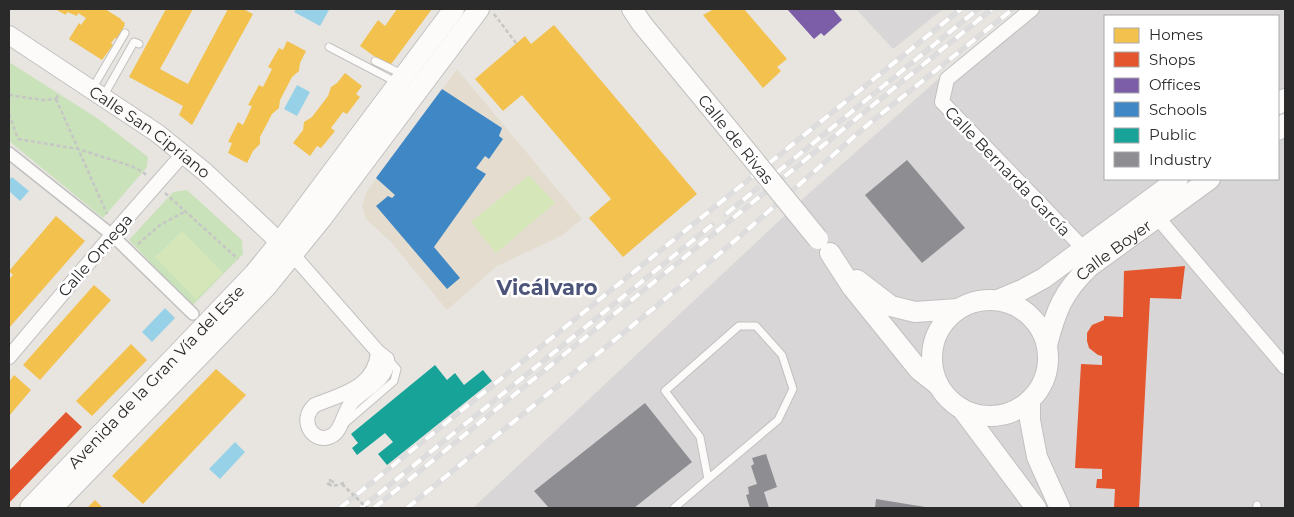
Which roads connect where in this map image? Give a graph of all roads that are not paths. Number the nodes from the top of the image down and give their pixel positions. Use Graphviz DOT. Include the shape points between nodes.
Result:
graph roads {
  1 [pos="454,9"];
  2 [pos="624,9"];
  3 [pos="1032,9"];
  4 [pos="485,10"];
  5 [pos="637,16"];
  6 [pos="125,33"];
  7 [pos="9,35"];
  8 [pos="139,44"];
  9 [pos="329,47"];
  10 [pos="375,62"];
  11 [pos="402,79"];
  12 [pos="97,93"];
  13 [pos="9,152"];
  14 [pos="183,154"];
  15 [pos="1177,180"];
  16 [pos="1209,180"];
  17 [pos="1158,218"];
  18 [pos="112,235"];
  19 [pos="824,246"];
  20 [pos="287,248"];
  21 [pos="1084,249"];
  22 [pos="998,300"];
  23 [pos="958,309"];
  24 [pos="193,314"];
  25 [pos="1047,346"];
  26 [pos="383,355"];
  27 [pos="9,357"];
  28 [pos="1285,366"];
  29 [pos="938,385"];
  30 [pos="1030,400"];
  31 [pos="962,409"];
  32 [pos="708,479"];
  33 [pos="30,508"];
  34 [pos="52,508"];
  35 [pos="674,508"];
  36 [pos="1036,508"];
  37 [pos="1060,508"];
  1 -- 11 [label="main road, Avenida de la Gran Vía del Este"];
  2 -- 5 [label="main road, Calle de Rivas"];
  3 -- 21 [label="street, Calle Bernarda García" via="947,79 942,102"];
  4 -- 20 [label="main road, Avenida de la Gran Vía del Este"];
  5 -- 19 [label="main road, Calle de Rivas, bridge"];
  6 -- 12 [label="lane"];
  7 -- 12 [label="street, Calle San Cipriano"];
  8 -- 12 [label="lane" via="134,42"];
  9 -- 11 [label="lane"];
  10 -- 11 [label="lane"];
  11 -- 20 [label="main road, Avenida de la Gran Vía del Este"];
  12 -- 14 [label="street, Calle San Cipriano"];
  13 -- 18 [label="street"];
  14 -- 18 [label="street, Calle Omega"];
  14 -- 20 [label="street, Calle San Cipriano"];
  15 -- 21 [label="main road, Calle Boyer"];
  16 -- 17 [label="main road, Calle Boyer"];
  17 -- 25 [label="main road, Calle Boyer" via="1076,279 1054,318"];
  17 -- 28 [label="street"];
  18 -- 24 [label="street"];
  18 -- 27 [label="street, Calle Omega"];
  19 -- 23 [label="main road, Calle de Rivas" via="859,282 891,306 915,312"];
  19 -- 29 [label="main road, Calle de Rivas" via="852,287 919,370"];
  20 -- 26 [label="street"];
  20 -- 33 [label="main road, Avenida de la Gran Vía del Este" via="254,274"];
  20 -- 34 [label="main road, Avenida de la Gran Vía del Este" via="266,287"];
  21 -- 22 [label="main road, Calle Boyer" via="1044,278"];
  22 -- 23 [label="main road" via="977,301"];
  22 -- 25 [label="main road" via="1014,304 1028,313 1039,326"];
  23 -- 29 [label="main road" via="942,324 933,343 932,364"];
  25 -- 30 [label="main road" via="1046,375"];
  26 -- 26 [label="street" via="362,383 351,391 315,405 308,413 308,426 315,435 334,435 353,402 385,372 388,364"];
  29 -- 31 [label="main road" via="948,399"];
  30 -- 31 [label="main road" via="998,416 979,415"];
  30 -- 37 [label="main road" via="1037,457"];
  31 -- 36 [label="main road"];
  32 -- 32 [label="lane" via="778,420 793,389 782,355 756,326 740,326 665,391 700,436"];
  32 -- 35 [label="lane"];
}
